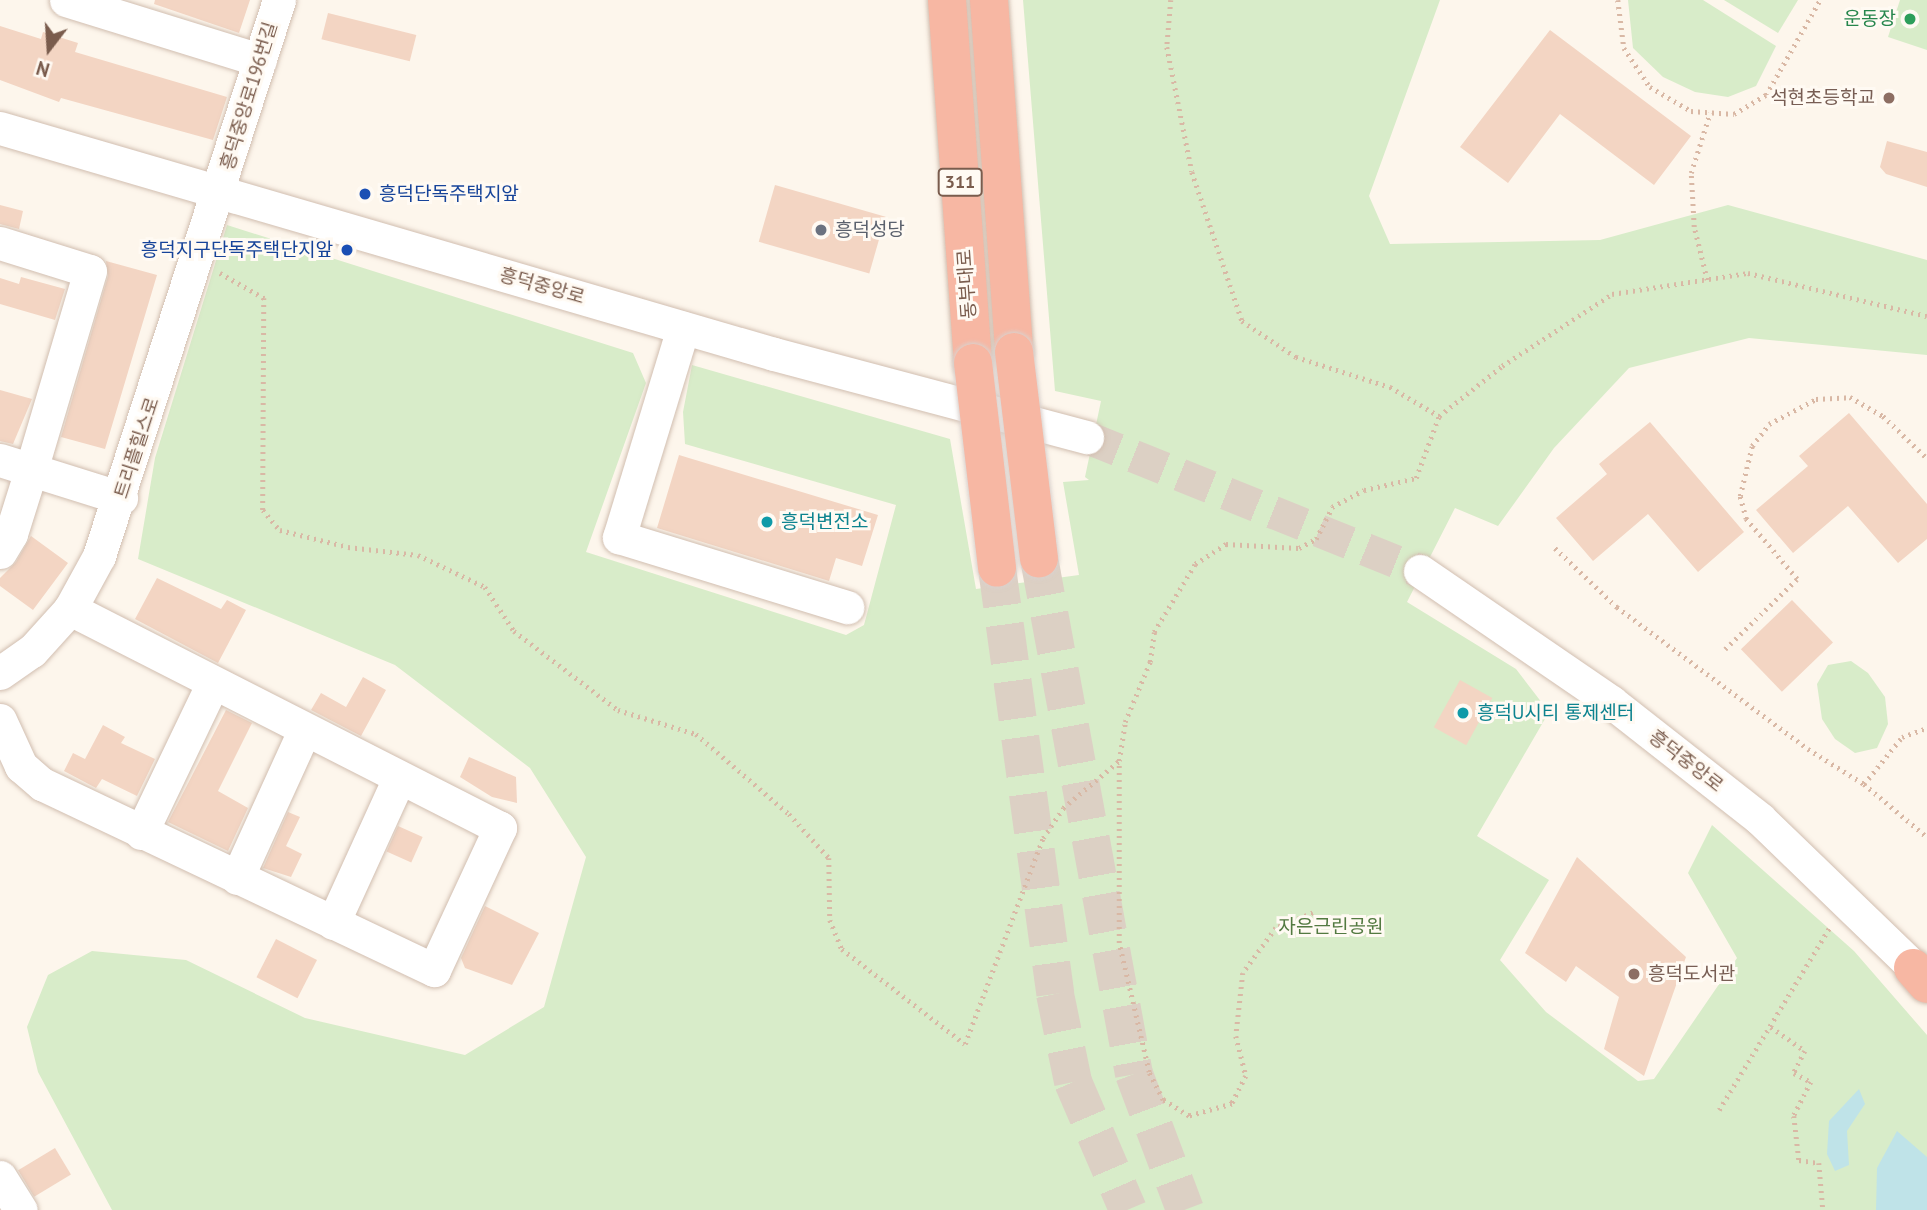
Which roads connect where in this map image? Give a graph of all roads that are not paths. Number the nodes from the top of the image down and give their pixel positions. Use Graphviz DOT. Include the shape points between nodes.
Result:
graph roads {
  1 [pos="66,0"];
  2 [pos="279,0"];
  3 [pos="947,0"];
  4 [pos="989,0"];
  5 [pos="260,60"];
  6 [pos="0,128"];
  7 [pos="219,191"];
  8 [pos="0,243"];
  9 [pos="683,328"];
  10 [pos="1087,437"];
  11 [pos="0,460"];
  12 [pos="31,470"];
  13 [pos="121,498"];
  14 [pos="0,552"];
  15 [pos="1039,558"];
  16 [pos="997,568"];
  17 [pos="1420,572"];
  18 [pos="847,607"];
  19 [pos="70,609"];
  20 [pos="0,673"];
  21 [pos="212,685"];
  22 [pos="0,720"];
  23 [pos="303,731"];
  24 [pos="399,778"];
  25 [pos="141,833"];
  26 [pos="237,878"];
  27 [pos="333,923"];
  28 [pos="1924,977"];
  29 [pos="0,1177"];
  30 [pos="21,1210"];
  1 -- 5 [label="street"];
  2 -- 5 [label="street, 흥덕중앙로196번길"];
  3 -- 16 [label="highway, 동부대로 / 311, bridge" via="973,363"];
  4 -- 15 [label="highway, 311, bridge" via="1014,352"];
  5 -- 7 [label="street, 흥덕중앙로196번길"];
  6 -- 7 [label="street, 흥덕중앙로"];
  7 -- 9 [label="street, 흥덕중앙로"];
  7 -- 13 [label="street, 트리플힐스로"];
  8 -- 12 [label="street" via="90,271"];
  9 -- 10 [label="street, 흥덕중앙로"];
  9 -- 18 [label="street" via="619,537"];
  11 -- 12 [label="street"];
  12 -- 13 [label="street"];
  12 -- 14 [label="street" via="11,534"];
  13 -- 19 [label="street, 트리플힐스로" via="99,556"];
  17 -- 28 [label="street, 흥덕중앙로" via="1611,702 1760,819"];
  19 -- 20 [label="street, 트리플힐스로" via="32,651"];
  19 -- 21 [label="street"];
  21 -- 23 [label="street"];
  21 -- 25 [label="street"];
  22 -- 25 [label="street" via="21,766 43,784"];
  23 -- 24 [label="street"];
  23 -- 26 [label="street"];
  24 -- 27 [label="street"];
  24 -- 27 [label="street" via="500,828 435,970"];
  25 -- 26 [label="street"];
  26 -- 27 [label="street"];
  29 -- 30 [label="street"];
}
